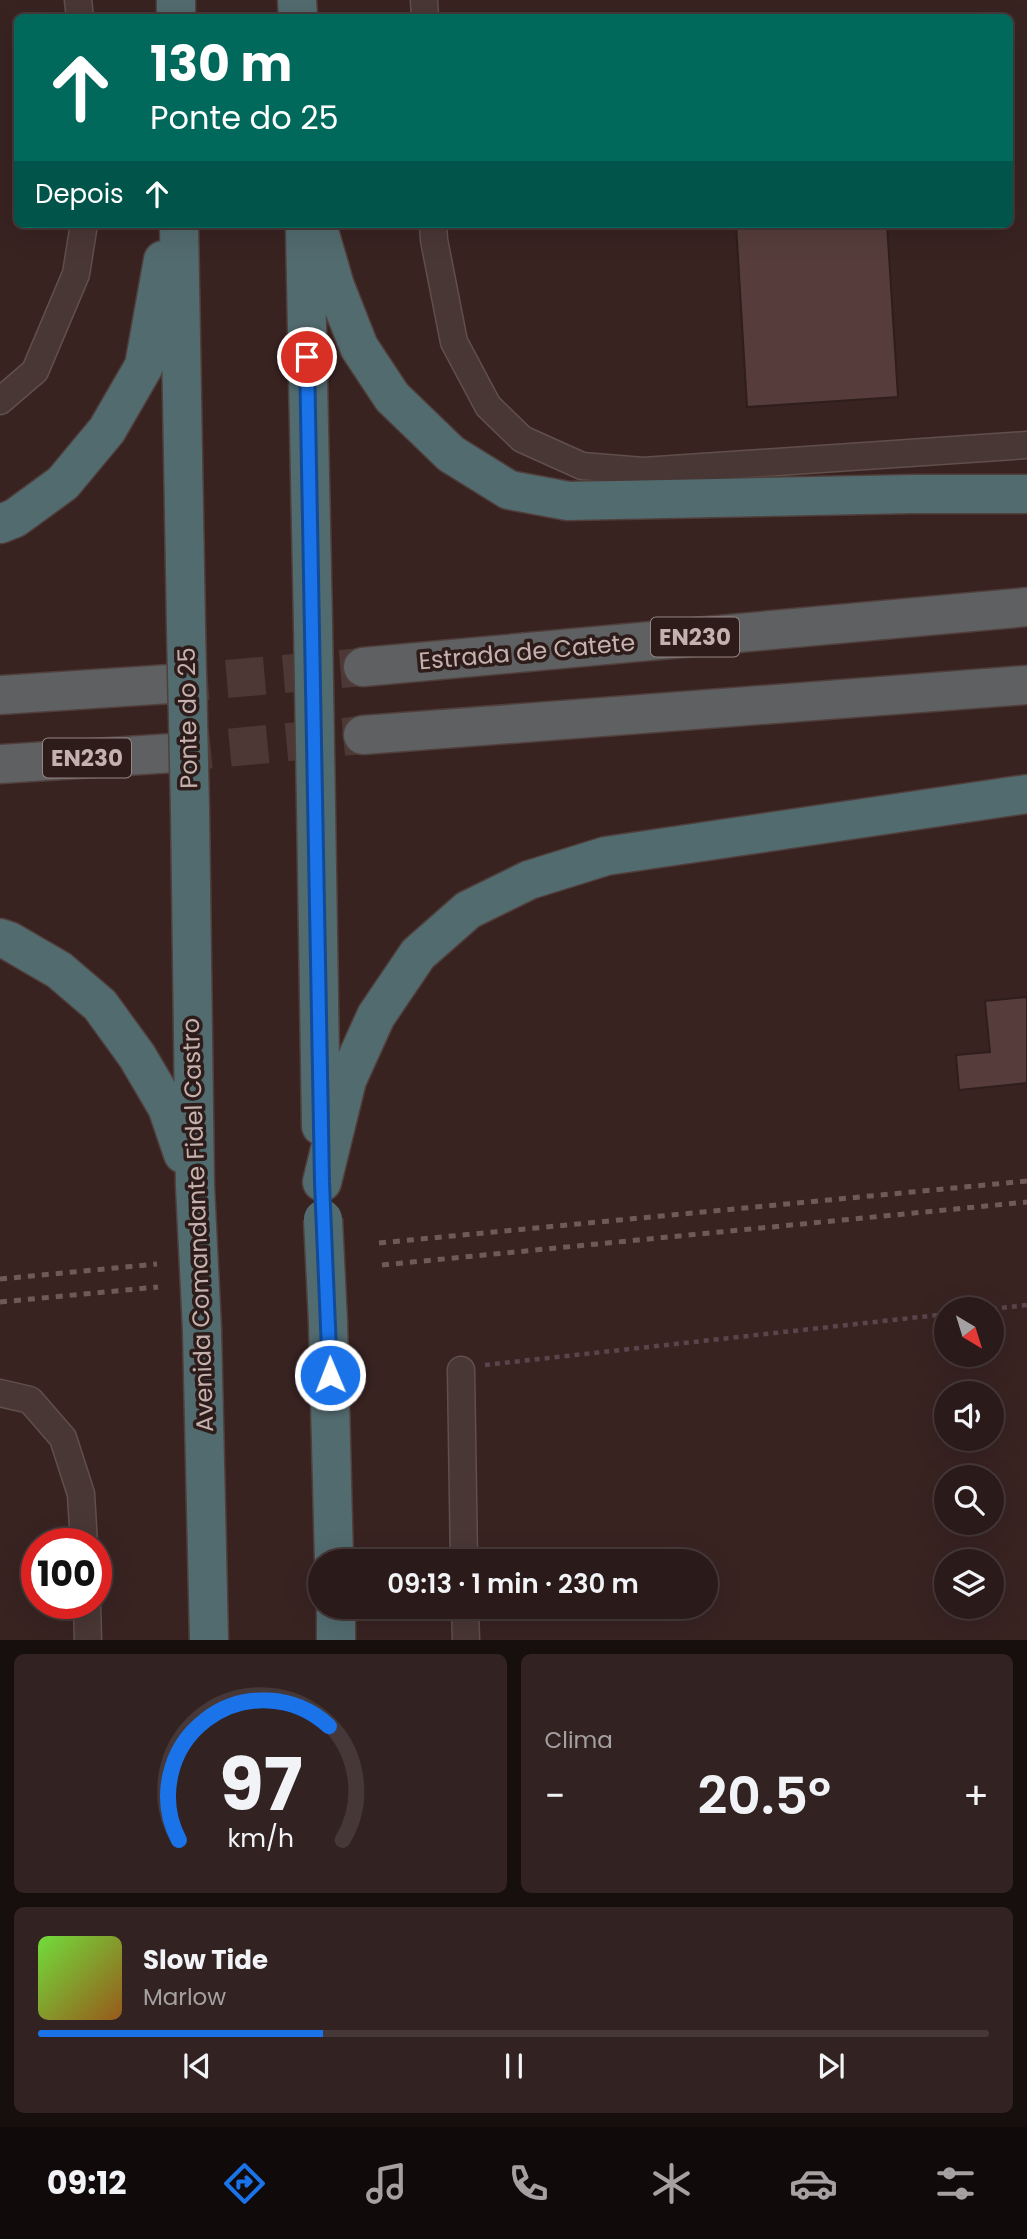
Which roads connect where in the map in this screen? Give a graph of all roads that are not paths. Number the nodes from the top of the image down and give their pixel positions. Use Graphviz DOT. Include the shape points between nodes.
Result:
graph roads {
  1 [pos="83,228"];
  2 [pos="169,228"];
  3 [pos="179,228"];
  4 [pos="305,228"];
  5 [pos="318,228"];
  6 [pos="433,228"];
  7 [pos="0,401"];
  8 [pos="1027,445"];
  9 [pos="1027,494"];
  10 [pos="0,524"];
  11 [pos="1027,607"];
  12 [pos="363,667"];
  13 [pos="170,684"];
  14 [pos="1027,685"];
  15 [pos="0,695"];
  16 [pos="363,735"];
  17 [pos="173,753"];
  18 [pos="0,764"];
  19 [pos="1027,794"];
  20 [pos="190,808"];
  21 [pos="0,938"];
  22 [pos="322,1182"];
  23 [pos="195,1186"];
  24 [pos="461,1370"];
  25 [pos="0,1393"];
  26 [pos="83,1528"];
  27 [pos="334,1549"];
  28 [pos="464,1549"];
  29 [pos="87,1619"];
  30 [pos="335,1619"];
  31 [pos="465,1619"];
  32 [pos="88,1640"];
  33 [pos="209,1640"];
  34 [pos="336,1640"];
  35 [pos="466,1640"];
  1 -- 7 [label="street" via="76,274 35,371"];
  2 -- 10 [label="highway" via="144,366 107,430 63,483"];
  3 -- 20 [label="highway, Ponte do 25, bridge"];
  4 -- 22 [label="highway, bridge"];
  5 -- 9 [label="highway" via="359,348 392,397 451,454 509,490 568,501"];
  6 -- 8 [label="street" via="454,342 488,406 522,439 582,466 643,471"];
  11 -- 12 [label="highway, Estrada de Catete / EN230"];
  13 -- 15 [label="highway"];
  14 -- 16 [label="highway"];
  17 -- 18 [label="highway, EN230"];
  19 -- 22 [label="highway" via="606,856 529,880 468,910 418,954 376,1016 347,1080"];
  20 -- 23 [label="highway, Avenida Comandante Fidel Castro"];
  21 -- 23 [label="highway" via="59,970 100,1005 167,1107"];
  22 -- 27 [label="highway, bridge"];
  23 -- 33 [label="highway, Avenida Comandante Fidel Castro, bridge"];
  24 -- 28 [label="street"];
  25 -- 26 [label="street" via="30,1400 63,1438 81,1494"];
  29 -- 32 [label="street"];
  30 -- 34 [label="highway"];
  31 -- 35 [label="street"];
}
